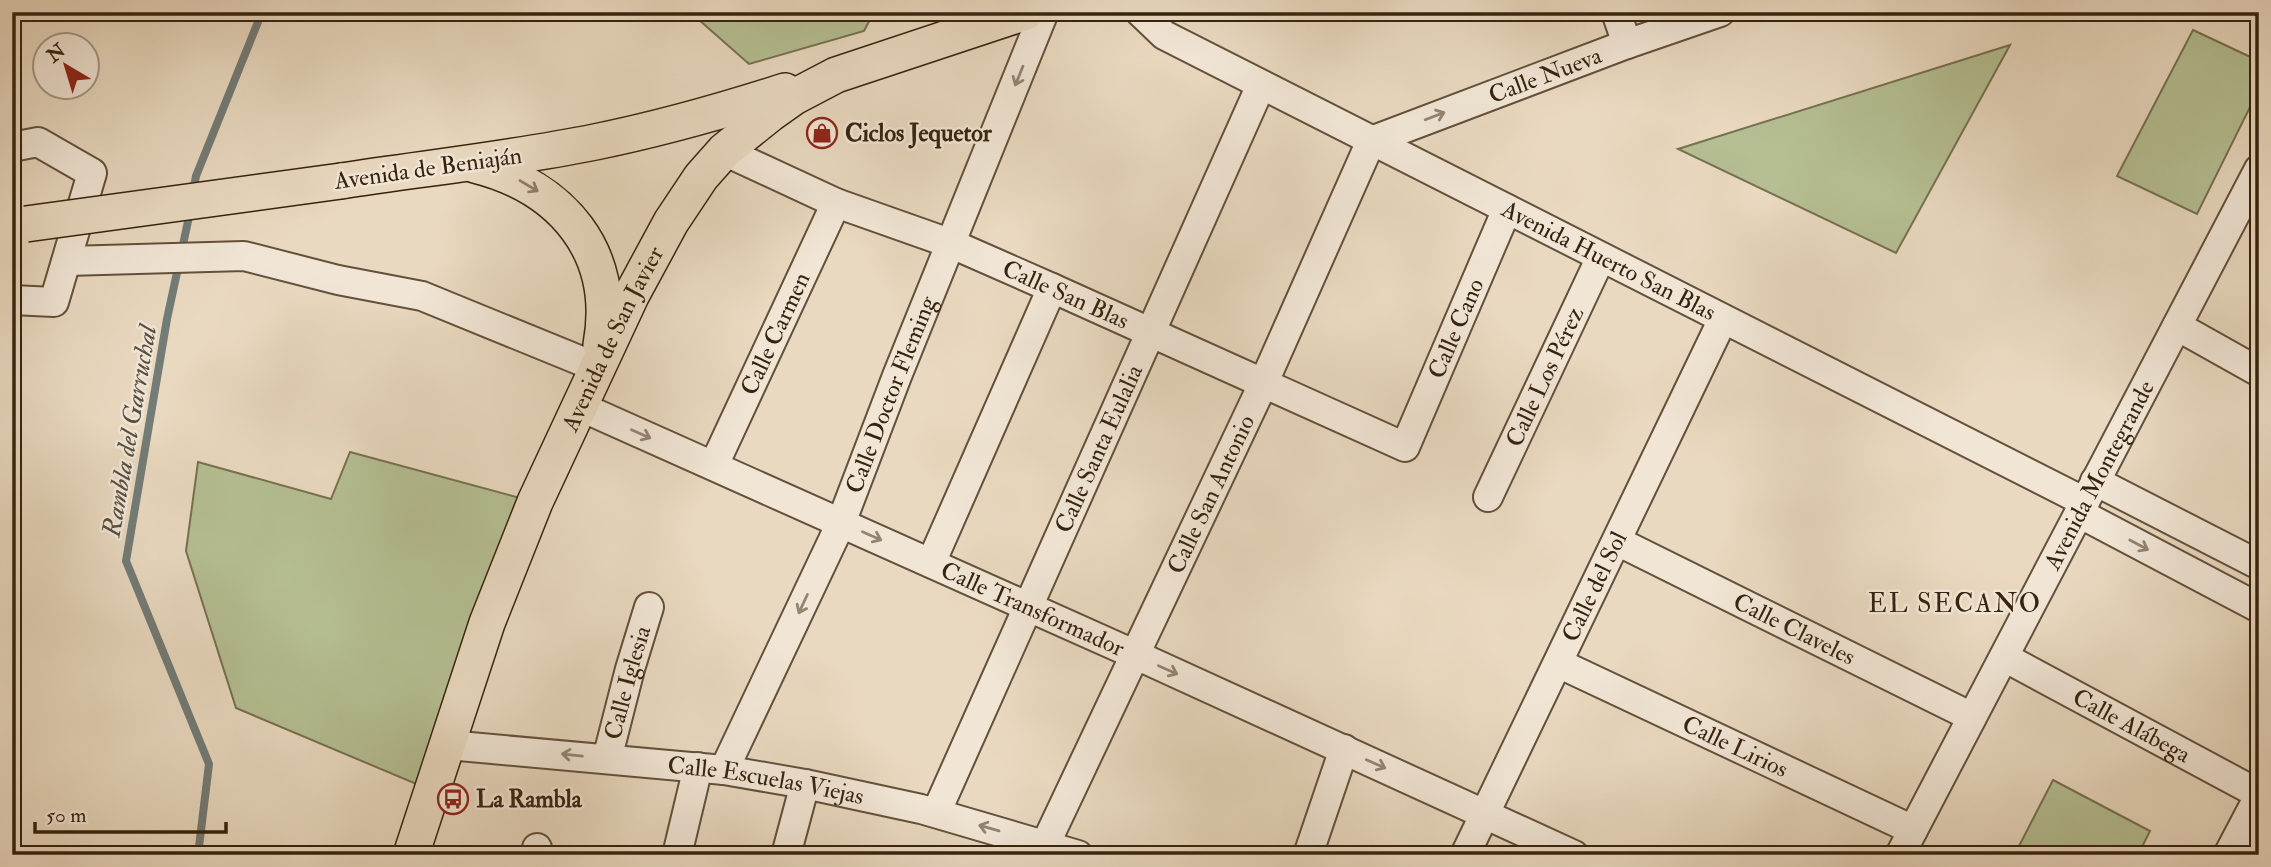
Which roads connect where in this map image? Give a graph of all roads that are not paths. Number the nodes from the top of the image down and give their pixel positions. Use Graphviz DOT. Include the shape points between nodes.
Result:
graph roads {
  1 [pos="1026,12"];
  2 [pos="1044,12"];
  3 [pos="1140,12"];
  4 [pos="1616,12"];
  5 [pos="1720,12"];
  6 [pos="1627,44"];
  7 [pos="835,75"];
  8 [pos="1261,85"];
  9 [pos="716,112"];
  10 [pos="1371,141"];
  11 [pos="12,147"];
  12 [pos="724,152"];
  13 [pos="465,162"];
  14 [pos="2259,169"];
  15 [pos="836,203"];
  16 [pos="1507,209"];
  17 [pos="19,225"];
  18 [pos="952,244"];
  19 [pos="1601,257"];
  20 [pos="66,261"];
  21 [pos="1052,288"];
  22 [pos="12,300"];
  23 [pos="1723,319"];
  24 [pos="2177,326"];
  25 [pos="1152,332"];
  26 [pos="597,367"];
  27 [pos="2259,372"];
  28 [pos="1264,382"];
  29 [pos="579,406"];
  30 [pos="1405,447"];
  31 [pos="714,466"];
  32 [pos="1488,497"];
  33 [pos="2086,499"];
  34 [pos="841,523"];
  35 [pos="1617,541"];
  36 [pos="931,563"];
  37 [pos="2259,565"];
  38 [pos="649,607"];
  39 [pos="1029,607"];
  40 [pos="2259,608"];
  41 [pos="1136,655"];
  42 [pos="2004,657"];
  43 [pos="1558,663"];
  44 [pos="1972,717"];
  45 [pos="448,745"];
  46 [pos="1343,749"];
  47 [pos="607,759"];
  48 [pos="711,768"];
  49 [pos="805,784"];
  50 [pos="2259,795"];
  51 [pos="936,813"];
  52 [pos="1485,813"];
  53 [pos="1907,843"];
  54 [pos="1045,845"];
  55 [pos="411,855"];
  56 [pos="677,855"];
  57 [pos="786,855"];
  58 [pos="1077,855"];
  59 [pos="1308,855"];
  60 [pos="1465,855"];
  61 [pos="1574,855"];
  62 [pos="2228,855"];
  1 -- 7 [label="main road, Avenida de San Javier"];
  2 -- 18 [label="street, Calle Doctor Fleming, one-way"];
  3 -- 8 [label="street, Avenida Huerto San Blas" via="1164,35"];
  4 -- 6 [label="street"];
  5 -- 6 [label="street, Calle Nueva"];
  10 -- 6 [label="street, Calle Nueva, one-way"];
  7 -- 9 [label="main road, Avenida de Beniaján"];
  7 -- 12 [label="main road, Avenida de San Javier" via="794,97"];
  8 -- 10 [label="street, Avenida Huerto San Blas"];
  8 -- 25 [label="street, Calle Santa Eulalia"];
  9 -- 12 [label="main road" via="731,124"];
  9 -- 13 [label="main road, Avenida de Beniaján" via="595,142"];
  10 -- 16 [label="street, Avenida Huerto San Blas"];
  10 -- 28 [label="street, Calle San Antonio"];
  11 -- 20 [label="street" via="38,142 92,173"];
  12 -- 15 [label="street, Calle San Blas"];
  12 -- 26 [label="main road, Avenida de San Javier" via="671,222"];
  13 -- 17 [label="main road, Avenida de Beniaján, bridge"];
  13 -- 26 [label="main road, one-way" via="527,183 566,215 586,240 603,300"];
  14 -- 24 [label="street, Avenida Montegrande"];
  15 -- 18 [label="street, Calle San Blas"];
  15 -- 31 [label="street, Calle Carmen"];
  16 -- 19 [label="street, Avenida Huerto San Blas"];
  16 -- 30 [label="street, Calle Cano"];
  18 -- 21 [label="street, Calle San Blas"];
  18 -- 34 [label="street, Calle Doctor Fleming"];
  19 -- 23 [label="street, Avenida Huerto San Blas"];
  19 -- 32 [label="street, Calle Los Pérez"];
  20 -- 22 [label="street" via="54,302"];
  20 -- 26 [label="street" via="244,256 422,296"];
  21 -- 25 [label="street, Calle San Blas"];
  21 -- 36 [label="street"];
  23 -- 33 [label="street, Avenida Huerto San Blas"];
  23 -- 35 [label="street, Calle del Sol"];
  24 -- 27 [label="street"];
  24 -- 33 [label="street, Avenida Montegrande"];
  25 -- 28 [label="street, Calle San Blas"];
  25 -- 39 [label="street, Calle Santa Eulalia"];
  26 -- 29 [label="main road, Avenida de San Javier"];
  28 -- 30 [label="street, Calle San Blas"];
  28 -- 41 [label="street, Calle San Antonio"];
  29 -- 31 [label="street, Calle Transformador, one-way"];
  29 -- 45 [label="main road, Avenida de San Javier" via="510,562"];
  31 -- 34 [label="street, Calle Transformador"];
  33 -- 37 [label="street, Avenida Huerto San Blas"];
  33 -- 40 [label="street, Avenida Huerto San Blas, one-way"];
  33 -- 42 [label="street, Avenida Montegrande"];
  34 -- 36 [label="street, Calle Transformador, one-way"];
  34 -- 48 [label="street, Calle Doctor Fleming, one-way"];
  35 -- 43 [label="street, Calle del Sol"];
  35 -- 44 [label="street, Calle Claveles"];
  36 -- 39 [label="street, Calle Transformador"];
  38 -- 47 [label="street, Calle Iglesia"];
  39 -- 41 [label="street, Calle Transformador"];
  39 -- 51 [label="street, Calle Santa Eulalia"];
  41 -- 46 [label="street, Calle Transformador, one-way"];
  41 -- 54 [label="street, Calle San Antonio"];
  42 -- 44 [label="street, Avenida Montegrande"];
  42 -- 50 [label="street, Calle Alábega"];
  43 -- 52 [label="street, Calle del Sol"];
  43 -- 53 [label="street, Calle Lirios"];
  44 -- 53 [label="street, Avenida Montegrande"];
  47 -- 45 [label="street, Calle Escuelas Viejas, one-way"];
  45 -- 55 [label="main road, Avenida de San Javier"];
  46 -- 52 [label="street, Calle Transformador, one-way"];
  46 -- 59 [label="street"];
  47 -- 48 [label="street, Calle Escuelas Viejas"];
  48 -- 49 [label="street, Calle Escuelas Viejas"];
  48 -- 56 [label="street, Calle Doctor Fleming"];
  49 -- 51 [label="street, Calle Escuelas Viejas"];
  49 -- 57 [label="street"];
  50 -- 62 [label="street"];
  54 -- 51 [label="street, Calle Escuelas Viejas, one-way"];
  52 -- 60 [label="street, Calle del Sol"];
  52 -- 61 [label="street, Calle Transformador"];
  54 -- 58 [label="street, Calle Escuelas Viejas"];
}
